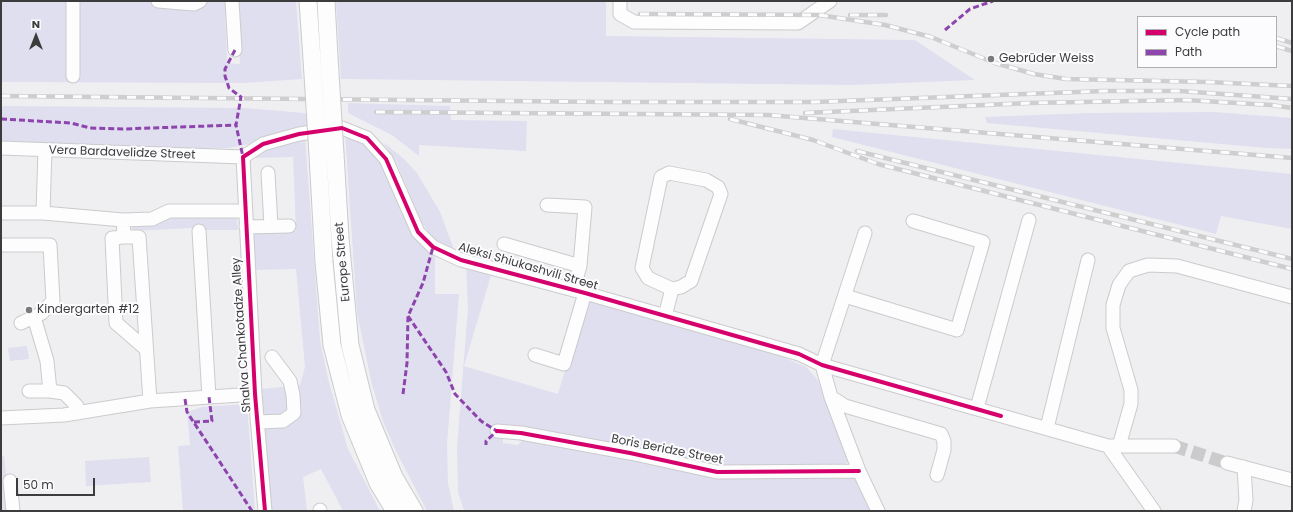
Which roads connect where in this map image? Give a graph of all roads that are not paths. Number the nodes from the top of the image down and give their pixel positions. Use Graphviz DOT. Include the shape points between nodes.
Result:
graph roads {
  1 [pos="73,1"];
  2 [pos="158,1"];
  3 [pos="200,1"];
  4 [pos="232,1"];
  5 [pos="308,1"];
  6 [pos="326,1"];
  7 [pos="620,1"];
  8 [pos="830,1"];
  9 [pos="235,50"];
  10 [pos="73,76"];
  11 [pos="1,148"];
  12 [pos="45,150"];
  13 [pos="243,157"];
  14 [pos="268,173"];
  15 [pos="547,205"];
  16 [pos="245,211"];
  17 [pos="1,213"];
  18 [pos="43,213"];
  19 [pos="123,220"];
  20 [pos="1029,220"];
  21 [pos="913,222"];
  22 [pos="271,226"];
  23 [pos="289,226"];
  24 [pos="246,227"];
  25 [pos="199,231"];
  26 [pos="865,233"];
  27 [pos="124,238"];
  28 [pos="504,244"];
  29 [pos="1,246"];
  30 [pos="1088,260"];
  31 [pos="580,266"];
  32 [pos="672,289"];
  33 [pos="579,291"];
  34 [pos="845,296"];
  35 [pos="1292,297"];
  36 [pos="665,316"];
  37 [pos="34,317"];
  38 [pos="21,323"];
  39 [pos="146,349"];
  40 [pos="535,355"];
  41 [pos="272,357"];
  42 [pos="822,365"];
  43 [pos="29,391"];
  44 [pos="50,391"];
  45 [pos="255,394"];
  46 [pos="209,398"];
  47 [pos="831,398"];
  48 [pos="150,401"];
  49 [pos="977,408"];
  50 [pos="78,413"];
  51 [pos="1,418"];
  52 [pos="258,422"];
  53 [pos="1047,428"];
  54 [pos="496,431"];
  55 [pos="1113,446"];
  56 [pos="1174,446"];
  57 [pos="1227,463"];
  58 [pos="1244,467"];
  59 [pos="859,471"];
  60 [pos="937,475"];
  61 [pos="10,480"];
  62 [pos="1292,480"];
  63 [pos="13,511"];
  64 [pos="265,511"];
  65 [pos="394,511"];
  66 [pos="414,511"];
  67 [pos="878,511"];
  68 [pos="1154,511"];
  69 [pos="1244,511"];
  1 -- 10 [label="street"];
  2 -- 3 [label="street" via="194,4"];
  4 -- 9 [label="street"];
  5 -- 65 [label="main road, Europe Street, bridge" via="324,262 332,345 350,415 378,483"];
  6 -- 66 [label="main road, Europe Street, bridge" via="340,238 350,345 366,410 394,477"];
  7 -- 8 [label="street" via="620,14 634,22 798,23"];
  11 -- 12 [label="street, Vera Bardavelidze Street"];
  12 -- 13 [label="street, Vera Bardavelidze Street"];
  12 -- 18 [label="street"];
  13 -- 16 [label="street, Shalva Chankotadze Alley"];
  13 -- 33 [label="street, Aleksi Shiukashvili Street" via="263,144 299,134 342,128 367,138 386,159 418,232 433,247 461,260"];
  14 -- 22 [label="street"];
  15 -- 31 [label="street" via="585,207"];
  16 -- 19 [label="street" via="170,211 152,219"];
  16 -- 24 [label="street, Shalva Chankotadze Alley"];
  17 -- 18 [label="street"];
  18 -- 19 [label="street"];
  19 -- 27 [label="street"];
  20 -- 49 [label="street"];
  21 -- 34 [label="street" via="983,242 957,330"];
  22 -- 23 [label="street"];
  22 -- 24 [label="street"];
  24 -- 45 [label="street, Shalva Chankotadze Alley"];
  25 -- 46 [label="street"];
  26 -- 34 [label="street"];
  27 -- 39 [label="street" via="139,237"];
  27 -- 39 [label="street" via="112,238 116,323"];
  28 -- 31 [label="street"];
  29 -- 37 [label="street" via="50,245 52,301 42,313"];
  30 -- 53 [label="street"];
  31 -- 33 [label="street"];
  32 -- 32 [label="street" via="681,287 691,280 721,194 718,187 706,180 669,173 661,177 642,268 648,278"];
  32 -- 36 [label="street"];
  33 -- 36 [label="street, Aleksi Shiukashvili Street"];
  33 -- 40 [label="street" via="564,364"];
  34 -- 42 [label="street"];
  35 -- 55 [label="street" via="1177,266 1148,265 1129,271 1119,285 1113,305 1113,328 1131,390 1131,404"];
  36 -- 42 [label="street, Aleksi Shiukashvili Street" via="799,354"];
  37 -- 38 [label="street"];
  37 -- 44 [label="street" via="47,361"];
  39 -- 48 [label="street"];
  41 -- 52 [label="street" via="290,381 294,413 283,421"];
  42 -- 47 [label="street"];
  42 -- 49 [label="street, Aleksi Shiukashvili Street"];
  43 -- 44 [label="street"];
  44 -- 50 [label="street" via="64,394 77,406"];
  45 -- 46 [label="street"];
  45 -- 52 [label="street, Shalva Chankotadze Alley"];
  46 -- 48 [label="street"];
  47 -- 59 [label="street"];
  47 -- 60 [label="street" via="845,406 941,434 944,450"];
  48 -- 50 [label="street"];
  49 -- 53 [label="street, Aleksi Shiukashvili Street"];
  50 -- 51 [label="street"];
  52 -- 64 [label="street, Shalva Chankotadze Alley"];
  53 -- 55 [label="street, Aleksi Shiukashvili Street"];
  54 -- 59 [label="street, Boris Beridze Street" via="560,440 717,472"];
  55 -- 56 [label="street, Aleksi Shiukashvili Street"];
  55 -- 68 [label="street"];
  57 -- 58 [label="street"];
  58 -- 62 [label="street"];
  58 -- 69 [label="street"];
  59 -- 67 [label="street"];
  61 -- 63 [label="street"];
}
